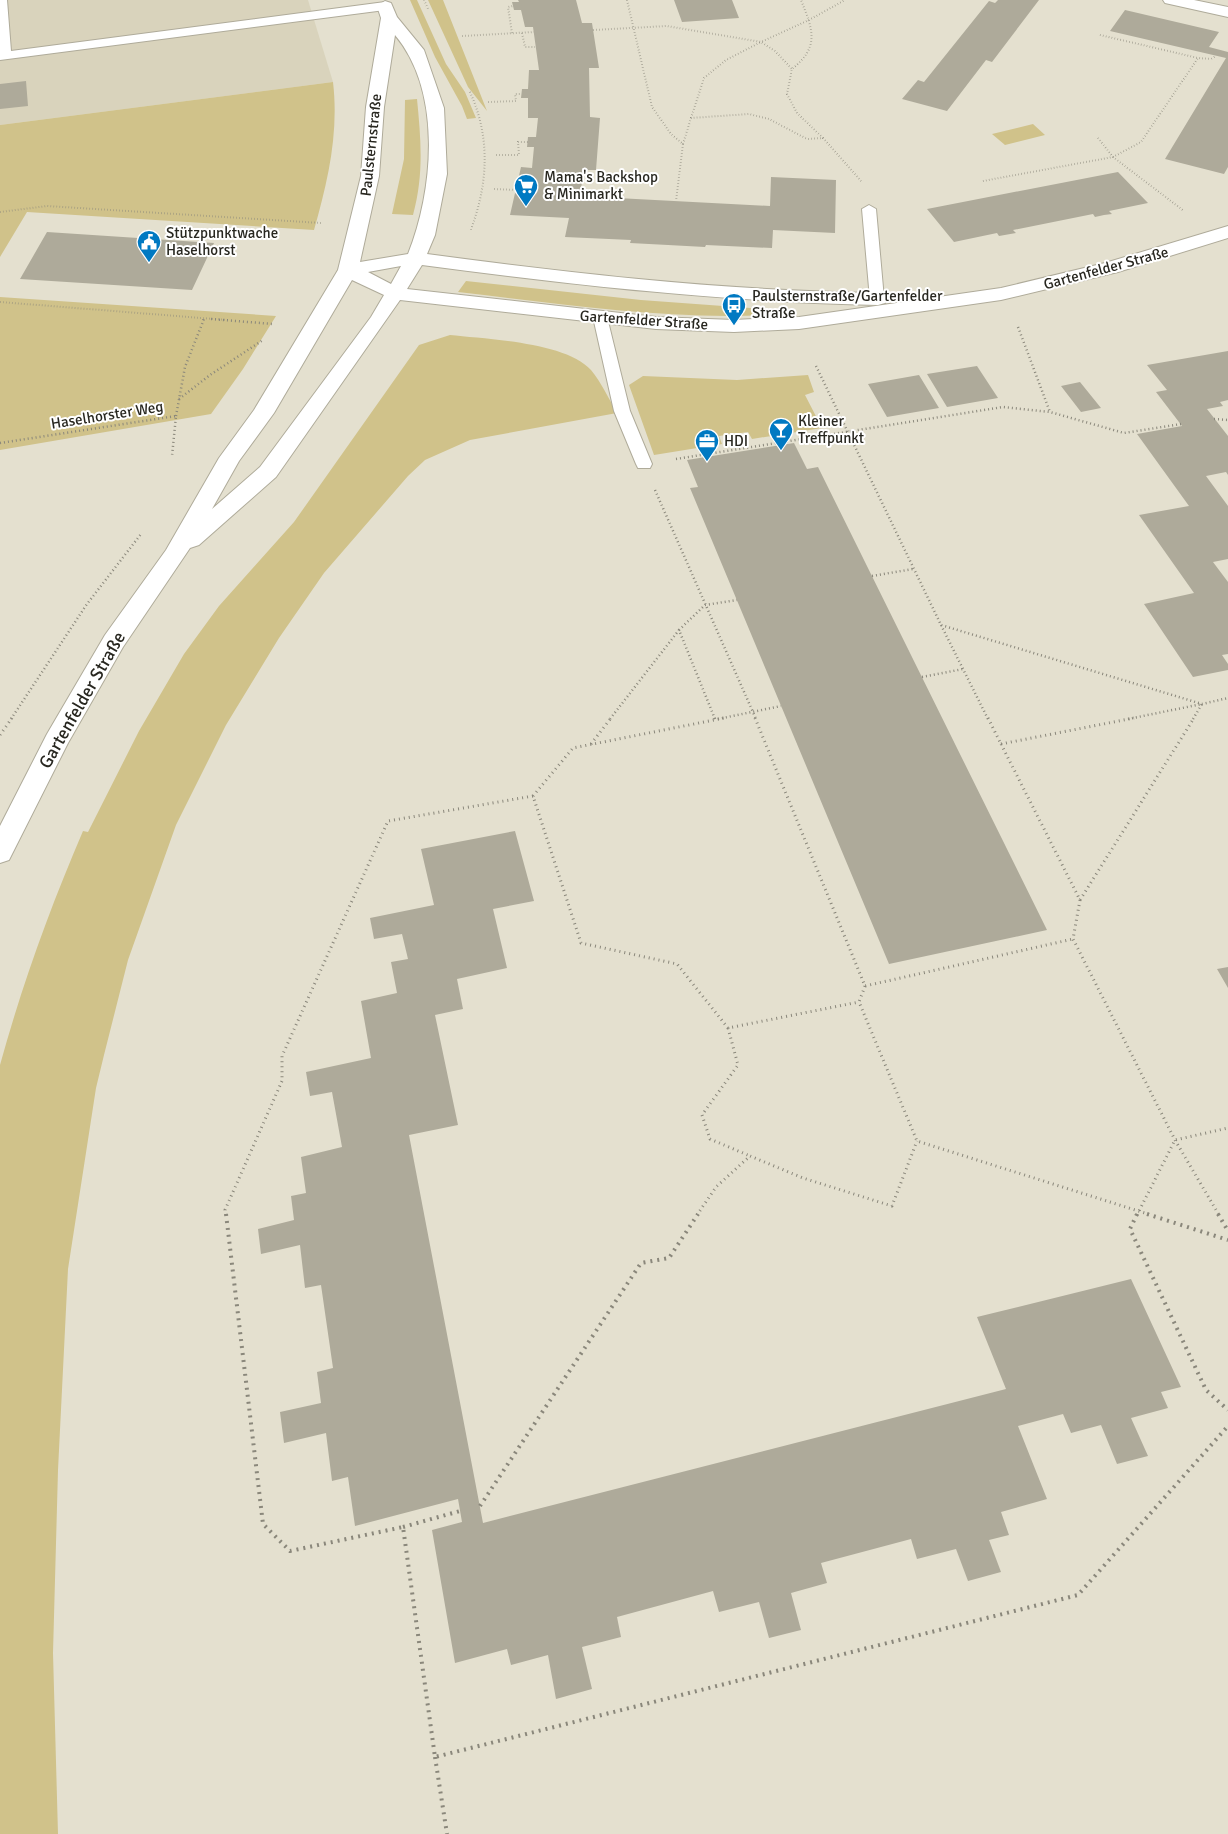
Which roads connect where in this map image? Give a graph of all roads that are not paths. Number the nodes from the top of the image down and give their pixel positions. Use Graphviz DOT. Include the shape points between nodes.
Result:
graph roads {
  1 [pos="1,0"];
  2 [pos="1171,0"];
  3 [pos="385,8"];
  4 [pos="1228,12"];
  5 [pos="2,56"];
  6 [pos="869,209"];
  7 [pos="1228,232"];
  8 [pos="416,258"];
  9 [pos="348,270"];
  10 [pos="396,294"];
  11 [pos="982,298"];
  12 [pos="877,299"];
  13 [pos="600,317"];
  14 [pos="644,464"];
  15 [pos="175,554"];
  16 [pos="0,852"];
  1 -- 5 [label="lane"];
  2 -- 4 [label="main road"];
  3 -- 5 [label="lane"];
  3 -- 8 [label="main road" via="416,50 435,108 438,174 425,235"];
  3 -- 9 [label="main road, Paulsternstraße" via="370,176"];
  6 -- 12 [label="lane"];
  7 -- 11 [label="main road, Gartenfelder Straße" via="1111,268"];
  8 -- 9 [label="main road, Gartenfelder Straße"];
  8 -- 10 [label="main road, Gartenfelder Straße"];
  8 -- 12 [label="main road, Gartenfelder Straße" via="666,288"];
  9 -- 10 [label="main road, Gartenfelder Straße"];
  9 -- 15 [label="main road, Gartenfelder Straße" via="263,413 230,458"];
  10 -- 13 [label="main road, Gartenfelder Straße"];
  10 -- 15 [label="main road, Gartenfelder Straße" via="268,472"];
  11 -- 12 [label="main road, Gartenfelder Straße"];
  11 -- 13 [label="main road, Gartenfelder Straße" via="799,323 734,326 656,324"];
  13 -- 14 [label="lane" via="622,411"];
  15 -- 16 [label="main road, Gartenfelder Straße" via="114,642 56,740"];
}
